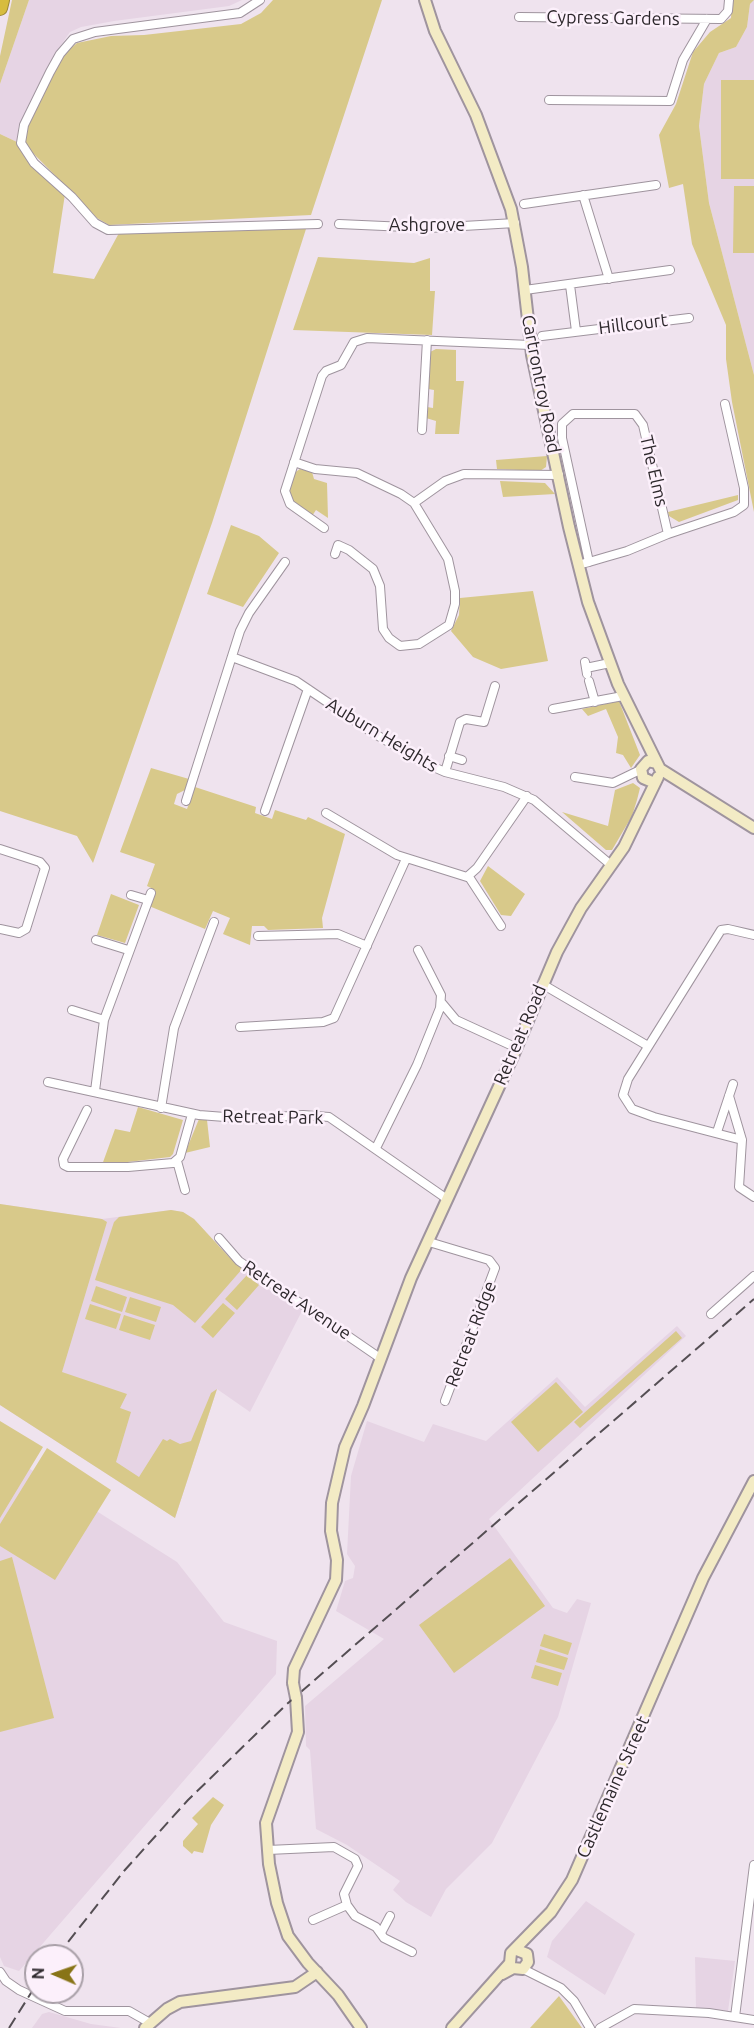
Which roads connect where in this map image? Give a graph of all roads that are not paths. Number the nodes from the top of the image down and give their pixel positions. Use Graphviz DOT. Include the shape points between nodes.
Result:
graph roads {
  1 [pos="2,0"];
  2 [pos="260,0"];
  3 [pos="425,0"];
  4 [pos="729,0"];
  5 [pos="0,8"];
  6 [pos="519,17"];
  7 [pos="707,19"];
  8 [pos="549,100"];
  9 [pos="656,185"];
  10 [pos="583,195"];
  11 [pos="524,204"];
  12 [pos="515,223"];
  13 [pos="318,224"];
  14 [pos="339,224"];
  15 [pos="670,270"];
  16 [pos="609,279"];
  17 [pos="570,285"];
  18 [pos="525,290"];
  19 [pos="689,318"];
  20 [pos="576,331"];
  21 [pos="542,336"];
  22 [pos="428,340"];
  23 [pos="530,345"];
  24 [pos="725,404"];
  25 [pos="422,430"];
  26 [pos="294,462"];
  27 [pos="559,476"];
  28 [pos="414,503"];
  29 [pos="324,528"];
  30 [pos="668,534"];
  31 [pos="335,554"];
  32 [pos="285,562"];
  33 [pos="583,564"];
  34 [pos="232,657"];
  35 [pos="610,663"];
  36 [pos="495,686"];
  37 [pos="308,689"];
  38 [pos="623,696"];
  39 [pos="595,702"];
  40 [pos="553,709"];
  41 [pos="449,756"];
  42 [pos="462,760"];
  43 [pos="445,772"];
  44 [pos="653,772"];
  45 [pos="575,777"];
  46 [pos="527,796"];
  47 [pos="186,801"];
  48 [pos="265,811"];
  49 [pos="326,813"];
  50 [pos="754,828"];
  51 [pos="0,849"];
  52 [pos="405,859"];
  53 [pos="611,865"];
  54 [pos="469,877"];
  55 [pos="131,895"];
  56 [pos="214,922"];
  57 [pos="501,926"];
  58 [pos="0,929"];
  59 [pos="754,934"];
  60 [pos="258,936"];
  61 [pos="96,940"];
  62 [pos="367,946"];
  63 [pos="128,950"];
  64 [pos="418,950"];
  65 [pos="542,984"];
  66 [pos="441,1002"];
  67 [pos="72,1010"];
  68 [pos="105,1020"];
  69 [pos="240,1027"];
  70 [pos="648,1046"];
  71 [pos="517,1048"];
  72 [pos="48,1082"];
  73 [pos="733,1083"];
  74 [pos="95,1091"];
  75 [pos="729,1096"];
  76 [pos="161,1108"];
  77 [pos="87,1110"];
  78 [pos="192,1114"];
  79 [pos="717,1132"];
  80 [pos="742,1140"];
  81 [pos="376,1148"];
  82 [pos="177,1161"];
  83 [pos="185,1190"];
  84 [pos="754,1197"];
  85 [pos="447,1199"];
  86 [pos="219,1238"];
  87 [pos="429,1242"];
  88 [pos="754,1276"];
  89 [pos="711,1314"];
  90 [pos="380,1358"];
  91 [pos="445,1401"];
  92 [pos="754,1481"];
  93 [pos="268,1850"];
  94 [pos="754,1865"];
  95 [pos="347,1905"];
  96 [pos="390,1916"];
  97 [pos="312,1920"];
  98 [pos="381,1934"];
  99 [pos="412,1952"];
  100 [pos="520,1961"];
  101 [pos="0,1972"];
  102 [pos="317,1972"];
  103 [pos="3,1982"];
  104 [pos="735,2018"];
  105 [pos="754,2019"];
  106 [pos="147,2025"];
  107 [pos="361,2028"];
  108 [pos="452,2028"];
  109 [pos="590,2028"];
  110 [pos="600,2028"];
  1 -- 5 [label="highway"];
  2 -- 13 [label="street" via="240,13 87,33 73,39 50,72 24,124 21,143 34,163 62,186 95,223 108,230"];
  3 -- 12 [label="street, Cartrontroy Road" via="435,31 476,115"];
  4 -- 7 [label="street, Cypress Gardens" via="728,11 721,19"];
  6 -- 7 [label="street, Cypress Gardens"];
  7 -- 8 [label="street, Cypress Gardens" via="683,60 670,101"];
  9 -- 10 [label="street"];
  10 -- 11 [label="street"];
  10 -- 16 [label="street"];
  12 -- 14 [label="street, Ashgrove" via="429,228"];
  12 -- 18 [label="street, Cartrontroy Road"];
  15 -- 16 [label="street"];
  16 -- 17 [label="street"];
  17 -- 18 [label="street"];
  17 -- 20 [label="street, Hillcourt"];
  18 -- 23 [label="street, Cartrontroy Road"];
  19 -- 20 [label="street, Hillcourt"];
  20 -- 21 [label="street, Hillcourt"];
  22 -- 23 [label="street"];
  22 -- 25 [label="street"];
  22 -- 26 [label="street" via="367,338 354,342 341,365 324,372"];
  23 -- 27 [label="street, Cartrontroy Road"];
  24 -- 30 [label="street, The Elms" via="744,488 744,505"];
  26 -- 28 [label="street" via="326,471 357,473"];
  26 -- 29 [label="street" via="285,488 286,499"];
  27 -- 28 [label="street" via="464,474 445,481"];
  27 -- 33 [label="street, Cartrontroy Road"];
  28 -- 31 [label="street" via="444,550 454,579 452,620 432,638 414,645 392,642 383,629 380,586 373,569 338,545"];
  30 -- 33 [label="street, The Elms"];
  30 -- 33 [label="street, The Elms" via="644,424 639,417 630,413 570,414 562,424 562,438"];
  32 -- 34 [label="street" via="244,621"];
  33 -- 35 [label="street, Cartrontroy Road" via="588,603"];
  34 -- 37 [label="street, Auburn Heights" via="292,679"];
  34 -- 47 [label="street"];
  35 -- 38 [label="street, Cartrontroy Road"];
  35 -- 39 [label="street" via="587,671"];
  36 -- 41 [label="street" via="486,719 460,722"];
  37 -- 43 [label="street, Auburn Heights" via="392,745"];
  37 -- 48 [label="street, Auburn Heights"];
  38 -- 39 [label="street"];
  38 -- 44 [label="street, Cartrontroy Road" via="643,737"];
  39 -- 40 [label="street"];
  41 -- 42 [label="street"];
  41 -- 43 [label="street"];
  43 -- 46 [label="street, Auburn Heights"];
  44 -- 45 [label="street" via="610,784"];
  44 -- 50 [label="street"];
  44 -- 53 [label="street, Retreat Road" via="646,801"];
  46 -- 53 [label="street, Auburn Heights"];
  46 -- 54 [label="street"];
  49 -- 52 [label="street"];
  51 -- 58 [label="street" via="40,861 45,868 26,930 16,933"];
  52 -- 54 [label="street"];
  52 -- 62 [label="street"];
  53 -- 65 [label="street, Retreat Road" via="572,921"];
  54 -- 57 [label="street"];
  55 -- 63 [label="street" via="149,897"];
  56 -- 76 [label="street" via="174,1028"];
  59 -- 70 [label="street" via="721,930"];
  60 -- 62 [label="street" via="338,934"];
  61 -- 63 [label="street"];
  62 -- 69 [label="street" via="331,1020"];
  63 -- 68 [label="street"];
  64 -- 66 [label="street"];
  65 -- 70 [label="street"];
  65 -- 71 [label="street, Retreat Road"];
  66 -- 71 [label="street" via="456,1020"];
  66 -- 81 [label="street" via="417,1065"];
  67 -- 68 [label="street"];
  68 -- 74 [label="street"];
  70 -- 79 [label="street" via="624,1088 623,1095 632,1109"];
  71 -- 85 [label="street, Retreat Road"];
  72 -- 74 [label="street, Retreat Park"];
  73 -- 75 [label="street"];
  74 -- 76 [label="street, Retreat Park"];
  75 -- 79 [label="street"];
  75 -- 80 [label="street"];
  76 -- 78 [label="street, Retreat Park"];
  77 -- 82 [label="street" via="63,1159 64,1165 128,1167"];
  78 -- 81 [label="street, Retreat Park" via="251,1119 329,1117"];
  78 -- 82 [label="street"];
  79 -- 80 [label="street"];
  80 -- 84 [label="street" via="739,1186"];
  81 -- 85 [label="street, Retreat Park"];
  82 -- 83 [label="street"];
  85 -- 87 [label="street, Retreat Road"];
  86 -- 90 [label="street, Retreat Avenue" via="238,1261"];
  87 -- 90 [label="street, Retreat Road" via="408,1277"];
  87 -- 91 [label="street, Retreat Ridge" via="489,1260 495,1268"];
  88 -- 89 [label="street"];
  90 -- 93 [label="street, Retreat Road, bridge" via="337,1478 331,1531 337,1560 336,1580 294,1669 298,1732 266,1823"];
  92 -- 100 [label="street, Castlemaine Street" via="703,1578 572,1880 530,1934"];
  93 -- 95 [label="street" via="334,1847 355,1859 358,1868 344,1894"];
  93 -- 102 [label="street" via="288,1936"];
  94 -- 104 [label="street"];
  95 -- 97 [label="street"];
  95 -- 98 [label="street" via="355,1916"];
  96 -- 98 [label="street"];
  98 -- 99 [label="street"];
  100 -- 108 [label="street, Castlemaine Street" via="494,1978"];
  100 -- 109 [label="street" via="561,1988"];
  101 -- 103 [label="street"];
  102 -- 106 [label="street" via="295,1987 180,2002"];
  102 -- 107 [label="street"];
  103 -- 106 [label="street" via="65,2011 129,2011"];
  104 -- 105 [label="street"];
  104 -- 110 [label="street" via="634,2009"];
}
